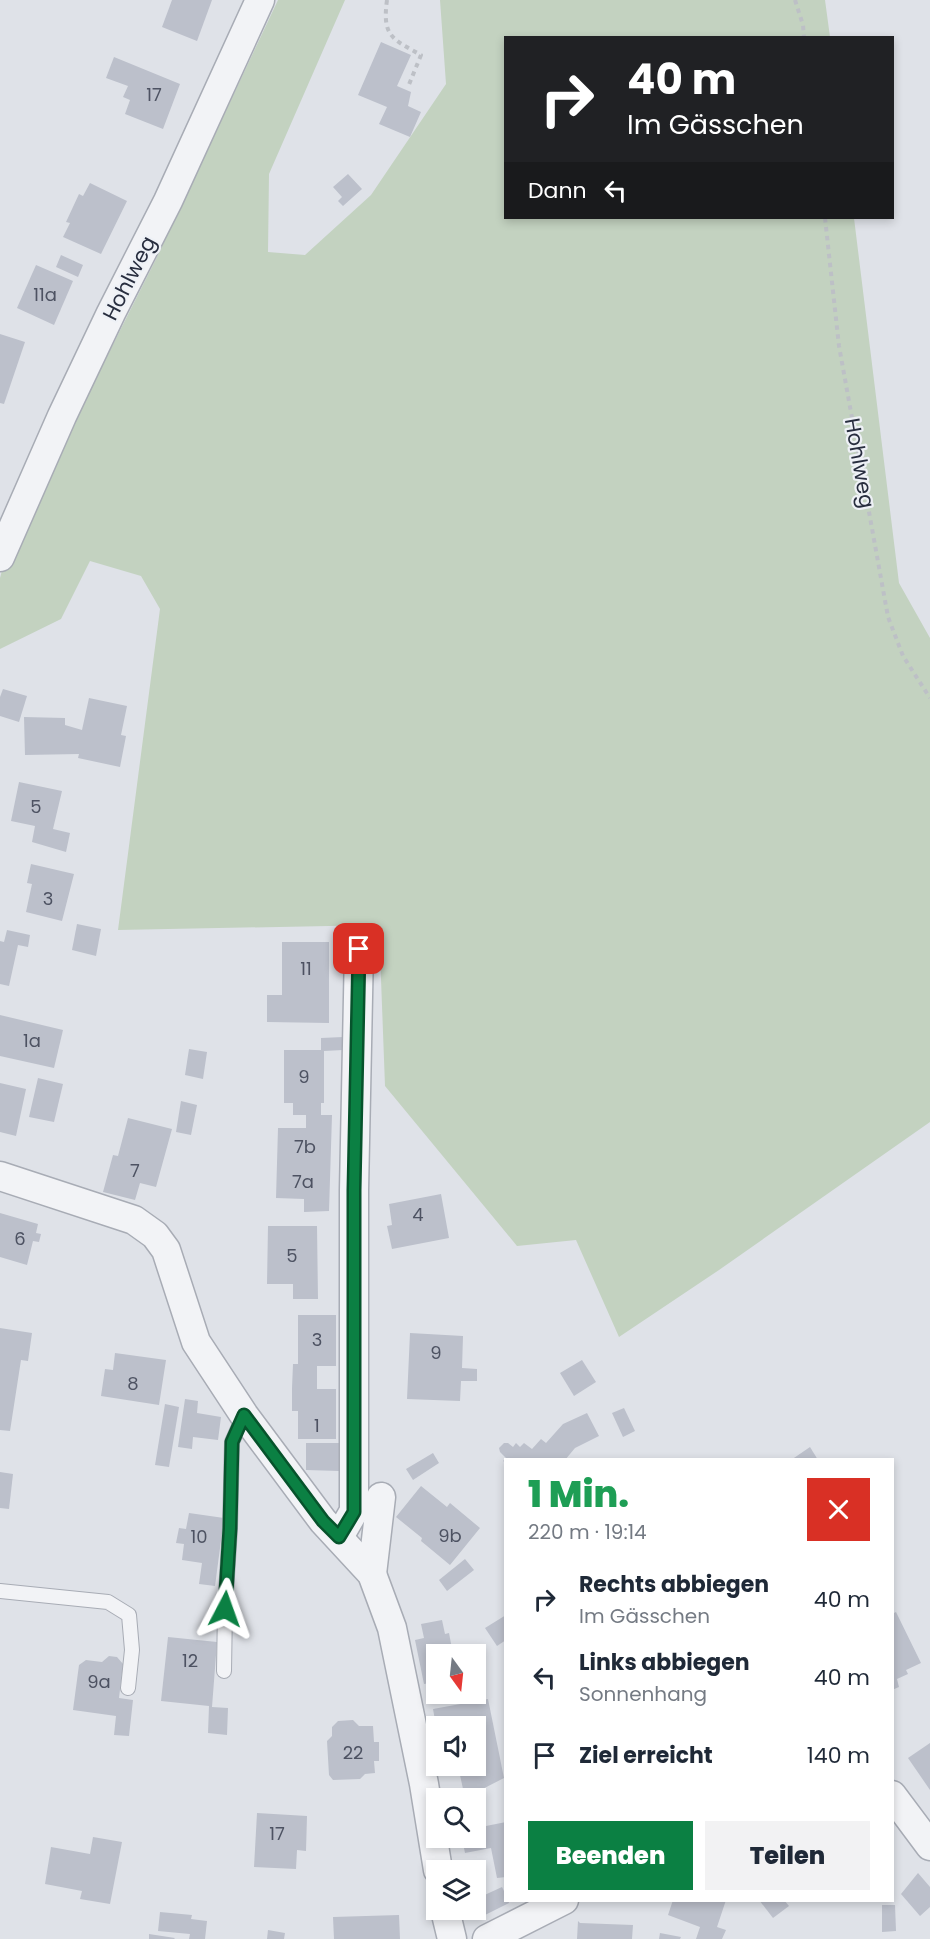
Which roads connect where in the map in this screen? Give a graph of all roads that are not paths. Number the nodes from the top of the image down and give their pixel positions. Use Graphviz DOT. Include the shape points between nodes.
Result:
graph roads {
  1 [pos="260,0"];
  2 [pos="0,557"];
  3 [pos="359,949"];
  4 [pos="0,1176"];
  5 [pos="244,1415"];
  6 [pos="381,1497"];
  7 [pos="339,1537"];
  8 [pos="372,1574"];
  9 [pos="0,1591"];
  10 [pos="224,1671"];
  11 [pos="128,1689"];
  12 [pos="894,1798"];
  13 [pos="930,1846"];
  14 [pos="436,1860"];
  15 [pos="560,1902"];
  16 [pos="447,1920"];
  17 [pos="452,1939"];
  18 [pos="487,1939"];
  1 -- 2 [label="street, Hohlweg" via="168,201 67,406"];
  3 -- 7 [label="street" via="354,1512"];
  4 -- 5 [label="street" via="134,1220 155,1235 166,1250 196,1342"];
  5 -- 7 [label="street"];
  5 -- 10 [label="lane" via="232,1442"];
  6 -- 8 [label="street"];
  7 -- 8 [label="street"];
  8 -- 14 [label="street" via="392,1628"];
  9 -- 11 [label="lane" via="108,1602 129,1616 132,1650"];
  12 -- 13 [label="street"];
  15 -- 18 [label="street"];
  16 -- 17 [label="street"];
}
